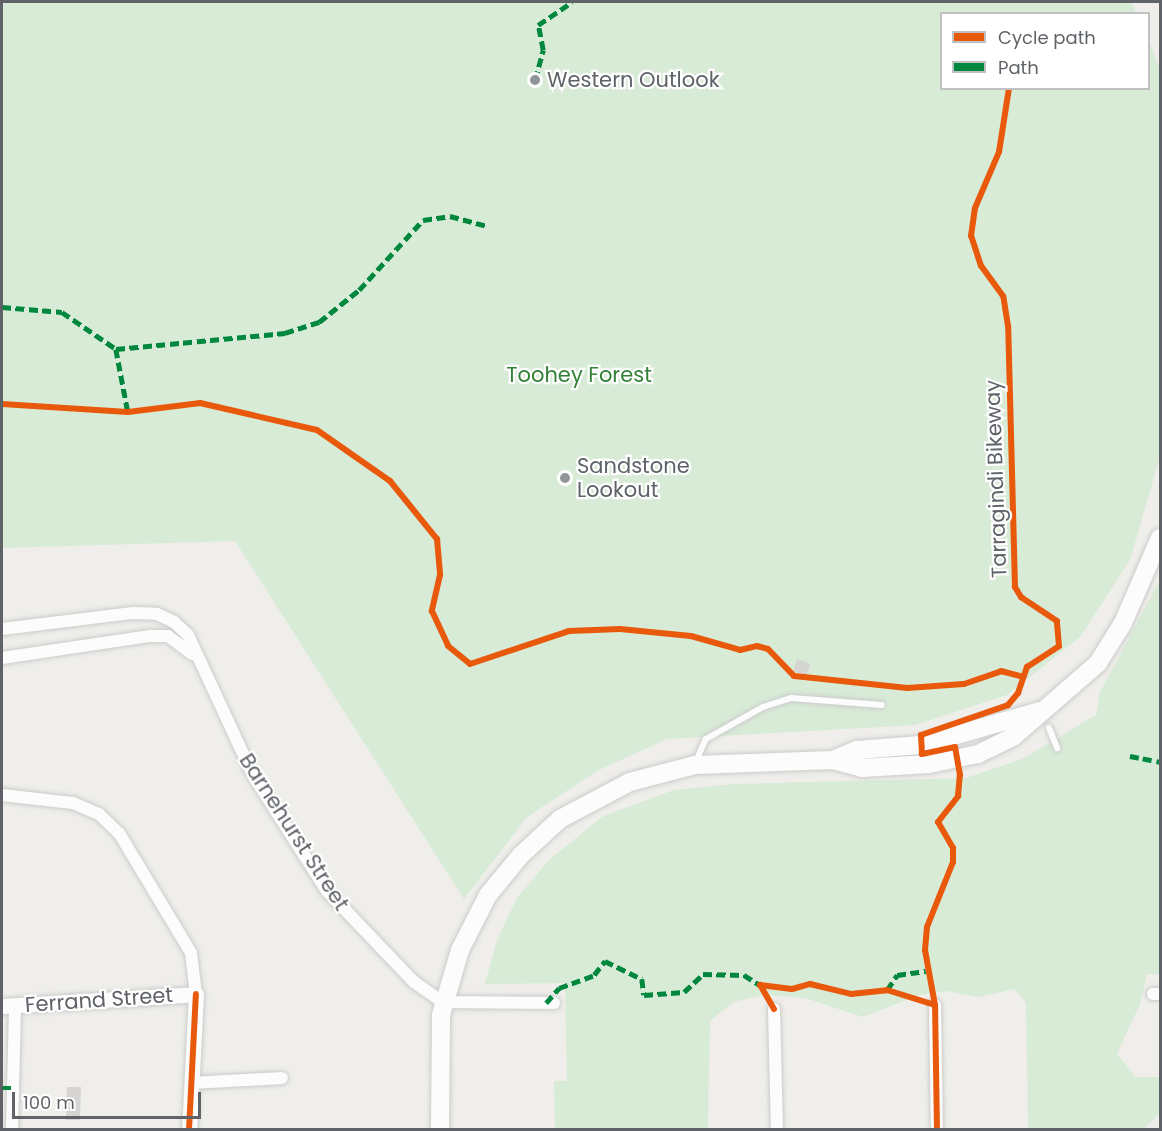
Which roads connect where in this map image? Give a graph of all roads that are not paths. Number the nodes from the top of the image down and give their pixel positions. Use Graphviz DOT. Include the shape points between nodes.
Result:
graph roads {
  1 [pos="1161,538"];
  2 [pos="2,629"];
  3 [pos="2,658"];
  4 [pos="201,663"];
  5 [pos="882,705"];
  6 [pos="1049,728"];
  7 [pos="1057,748"];
  8 [pos="694,765"];
  9 [pos="2,795"];
  10 [pos="196,994"];
  11 [pos="443,1002"];
  12 [pos="554,1003"];
  13 [pos="935,1005"];
  14 [pos="8,1006"];
  15 [pos="774,1009"];
  16 [pos="282,1078"];
  17 [pos="192,1083"];
  18 [pos="12,1130"];
  19 [pos="189,1130"];
  20 [pos="440,1130"];
  21 [pos="777,1130"];
  22 [pos="937,1130"];
  1 -- 8 [label="main road" via="1132,604 1098,663 1040,711 921,745 857,750 833,760"];
  2 -- 4 [label="street, Barnehurst Street" via="158,614 188,635"];
  3 -- 4 [label="street, Barnehurst Street" via="168,636 183,643"];
  4 -- 11 [label="street, Barnehurst Street" via="252,775 327,891 414,982"];
  5 -- 8 [label="lane" via="791,698 763,707 706,739"];
  6 -- 7 [label="lane"];
  8 -- 11 [label="main road" via="595,797 560,819 521,855 488,895 460,950"];
  9 -- 10 [label="street" via="73,803 99,814 119,833 191,953"];
  10 -- 14 [label="street, Ferrand Street"];
  10 -- 17 [label="street"];
  11 -- 12 [label="street"];
  11 -- 20 [label="main road" via="438,1038"];
  13 -- 22 [label="street"];
  14 -- 18 [label="street"];
  15 -- 21 [label="street"];
  16 -- 17 [label="street"];
  17 -- 19 [label="street"];
}
